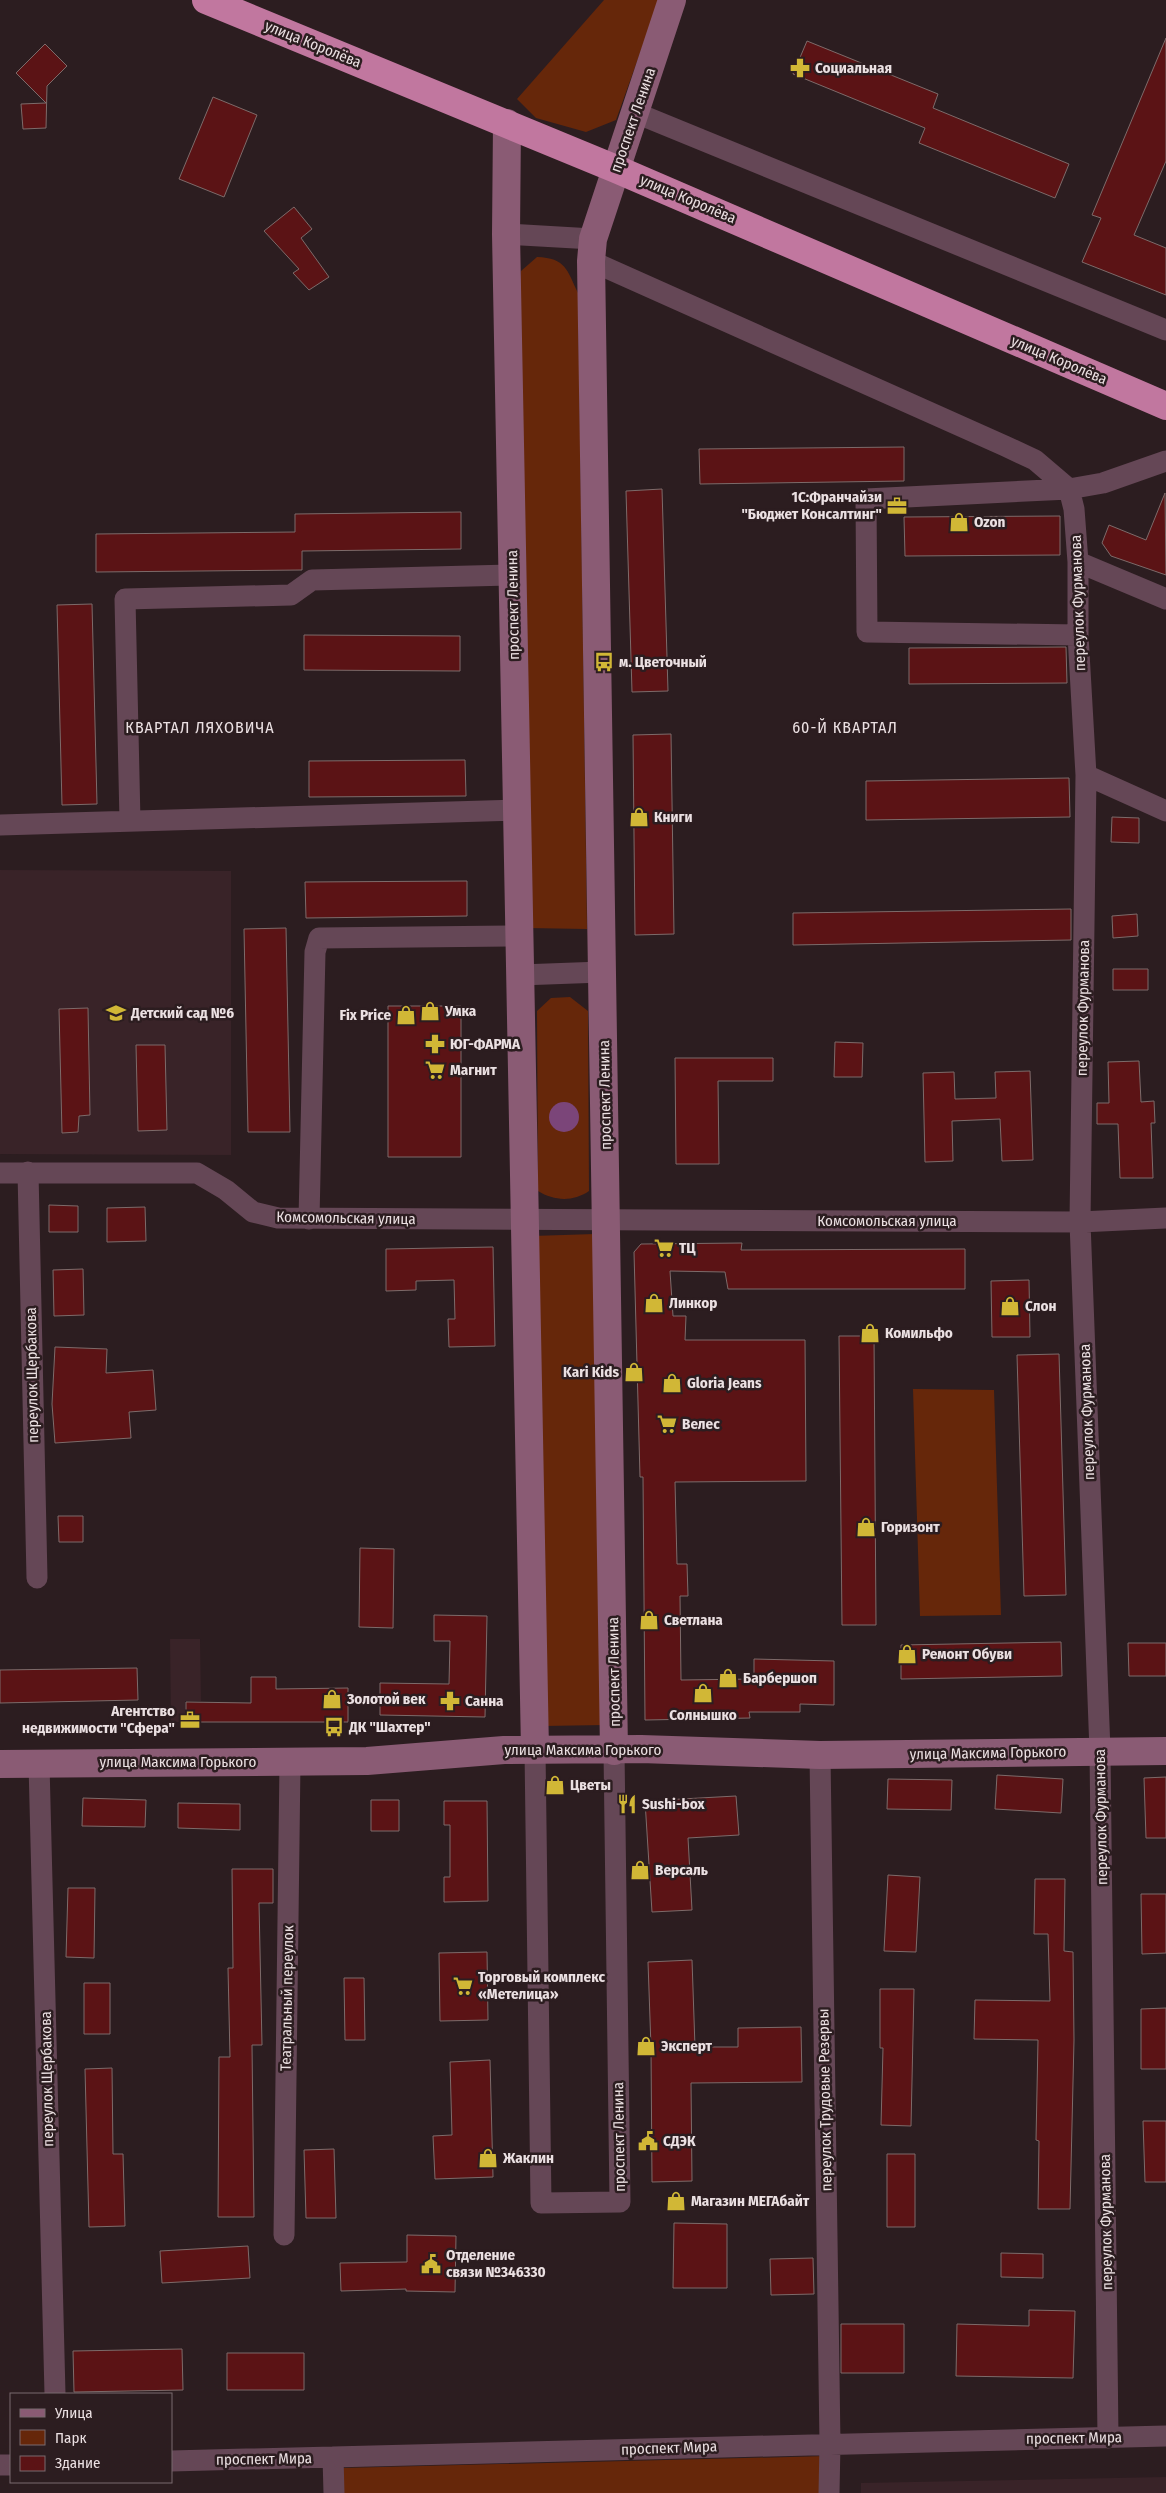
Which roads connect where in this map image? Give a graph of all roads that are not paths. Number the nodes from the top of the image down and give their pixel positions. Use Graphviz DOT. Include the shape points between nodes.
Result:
graph roads {
  1 [pos="206,0"];
  2 [pos="672,0"];
  3 [pos="636,113"];
  4 [pos="507,123"];
  5 [pos="616,168"];
  6 [pos="506,234"];
  7 [pos="592,250"];
  8 [pos="1166,330"];
  9 [pos="1166,406"];
  10 [pos="1166,461"];
  11 [pos="1070,489"];
  12 [pos="1078,562"];
  13 [pos="512,575"];
  14 [pos="1166,599"];
  15 [pos="1078,635"];
  16 [pos="1086,775"];
  17 [pos="517,810"];
  18 [pos="1166,811"];
  19 [pos="130,821"];
  20 [pos="0,825"];
  21 [pos="520,936"];
  22 [pos="602,972"];
  23 [pos="520,975"];
  24 [pos="28,1172"];
  25 [pos="0,1173"];
  26 [pos="1166,1218"];
  27 [pos="310,1219"];
  28 [pos="525,1219"];
  29 [pos="608,1219"];
  30 [pos="1080,1222"];
  31 [pos="37,1578"];
  32 [pos="534,1750"];
  33 [pos="614,1751"];
  34 [pos="1100,1751"];
  35 [pos="1166,1751"];
  36 [pos="820,1755"];
  37 [pos="290,1762"];
  38 [pos="0,1764"];
  39 [pos="39,1764"];
  40 [pos="284,2235"];
  41 [pos="55,2393"];
  42 [pos="1166,2436"];
  43 [pos="1108,2438"];
  44 [pos="830,2444"];
  45 [pos="333,2457"];
  46 [pos="172,2461"];
  47 [pos="334,2493"];
  48 [pos="829,2493"];
  1 -- 4 [label="highway, улица Королёва"];
  2 -- 3 [label="street, проспект Ленина"];
  3 -- 5 [label="street, проспект Ленина"];
  3 -- 8 [label="street"];
  4 -- 5 [label="highway, улица Королёва"];
  4 -- 6 [label="street, проспект Ленина"];
  5 -- 7 [label="street, проспект Ленина"];
  5 -- 9 [label="highway, улица Королёва"];
  6 -- 7 [label="street"];
  6 -- 13 [label="street, проспект Ленина"];
  7 -- 11 [label="street" via="1027,456"];
  7 -- 22 [label="street, проспект Ленина"];
  10 -- 11 [label="street" via="1103,484"];
  11 -- 12 [label="street, переулок Фурманова"];
  11 -- 15 [label="street" via="866,499 867,632"];
  12 -- 14 [label="street"];
  12 -- 15 [label="street, переулок Фурманова"];
  13 -- 17 [label="street, проспект Ленина"];
  13 -- 19 [label="street" via="312,580 291,595 125,599"];
  15 -- 16 [label="street, переулок Фурманова"];
  16 -- 18 [label="street"];
  16 -- 30 [label="street, переулок Фурманова"];
  17 -- 19 [label="street"];
  17 -- 21 [label="street, проспект Ленина"];
  19 -- 20 [label="street"];
  21 -- 23 [label="street, проспект Ленина"];
  21 -- 27 [label="street" via="319,938 315,952"];
  22 -- 23 [label="street"];
  22 -- 29 [label="street, проспект Ленина"];
  23 -- 28 [label="street, проспект Ленина"];
  24 -- 25 [label="street, Комсомольская улица"];
  24 -- 27 [label="street, Комсомольская улица" via="197,1173 226,1190 253,1212 278,1218"];
  24 -- 31 [label="street, переулок Щербакова"];
  26 -- 30 [label="street, Комсомольская улица"];
  27 -- 28 [label="street, Комсомольская улица"];
  28 -- 29 [label="street"];
  28 -- 32 [label="street, проспект Ленина"];
  29 -- 30 [label="street, Комсомольская улица"];
  29 -- 33 [label="street, проспект Ленина"];
  30 -- 34 [label="street, переулок Фурманова"];
  32 -- 33 [label="street, улица Максима Горького"];
  32 -- 33 [label="street, проспект Ленина" via="540,2203 620,2202"];
  32 -- 37 [label="street, улица Максима Горького" via="367,1761"];
  33 -- 36 [label="street, улица Максима Горького" via="641,1749"];
  34 -- 35 [label="street, улица Максима Горького"];
  34 -- 36 [label="street, улица Максима Горького"];
  34 -- 43 [label="street, переулок Фурманова"];
  36 -- 44 [label="street, переулок Трудовые Резервы"];
  37 -- 39 [label="street, улица Максима Горького"];
  37 -- 40 [label="street, Театральный переулок"];
  38 -- 39 [label="street, улица Максима Горького"];
  39 -- 41 [label="street, переулок Щербакова"];
  42 -- 43 [label="street, проспект Мира"];
  43 -- 44 [label="street, проспект Мира"];
  44 -- 45 [label="street, проспект Мира"];
  44 -- 48 [label="street, переулок Трудовые Резервы"];
  45 -- 46 [label="street, проспект Мира"];
  45 -- 47 [label="street"];
}
